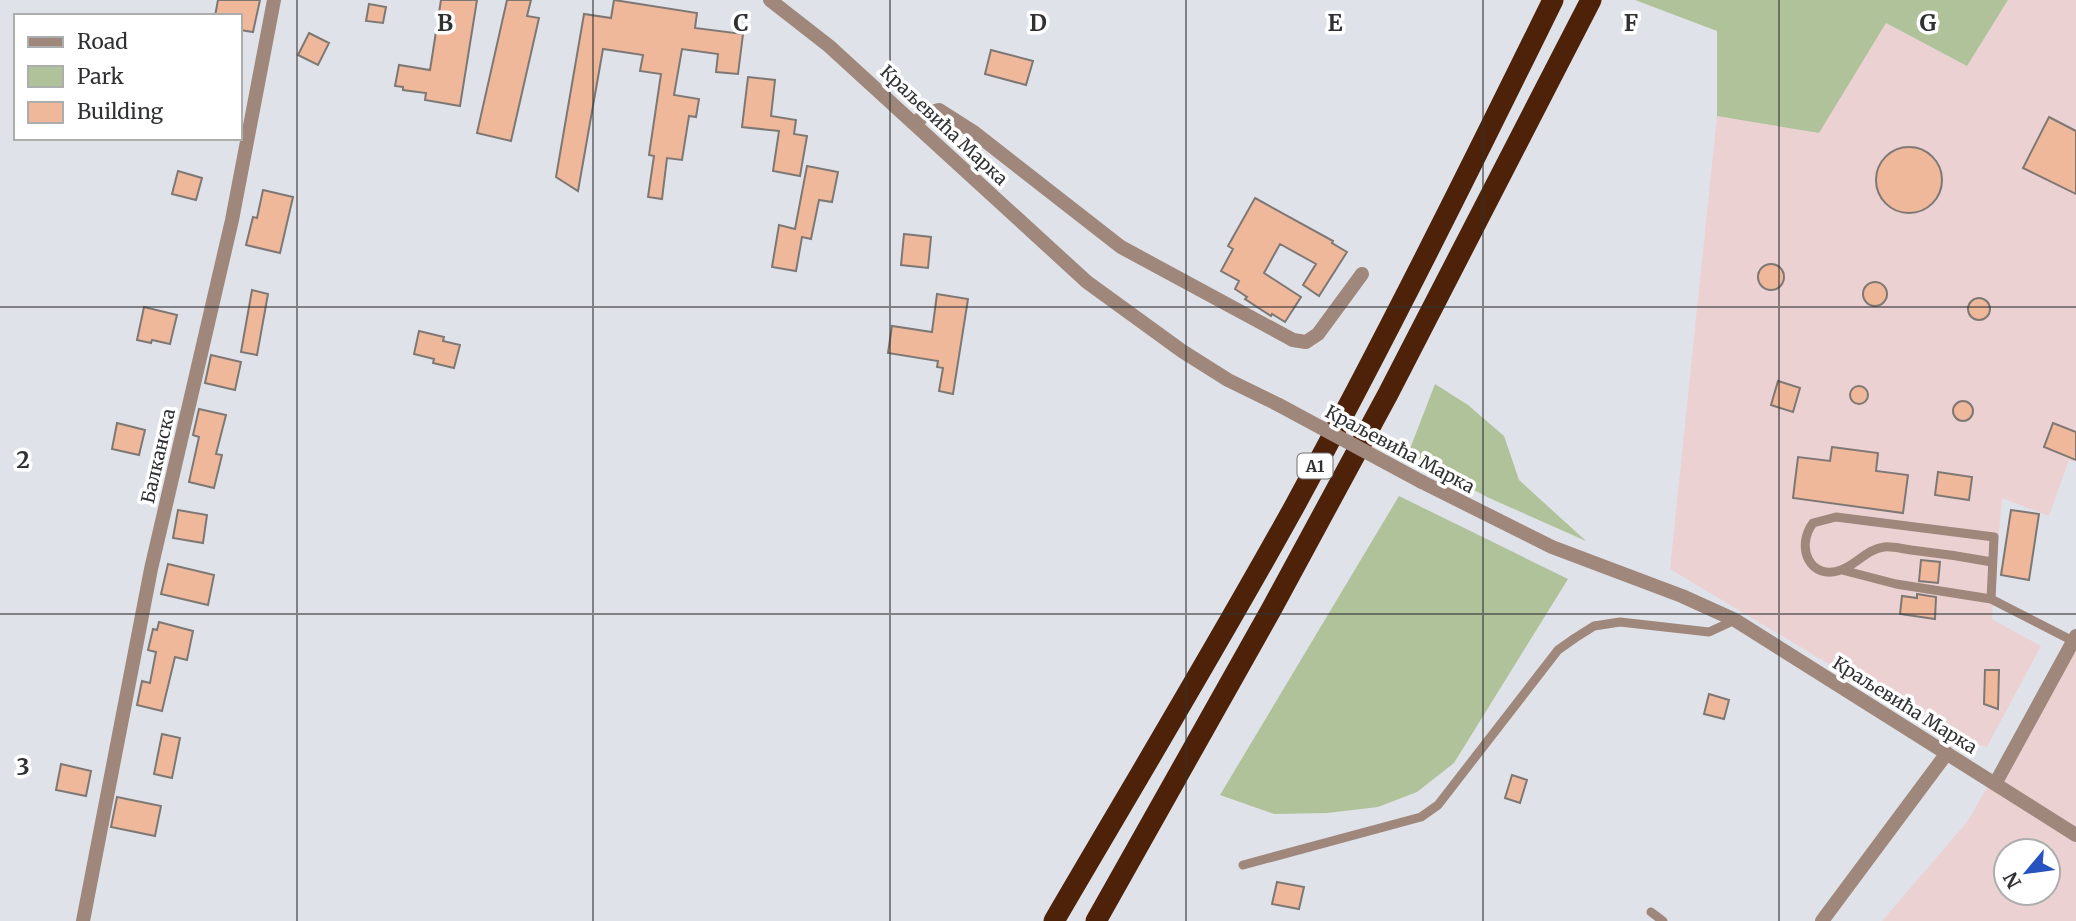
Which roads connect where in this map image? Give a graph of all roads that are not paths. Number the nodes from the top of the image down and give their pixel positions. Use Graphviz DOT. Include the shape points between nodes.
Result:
graph roads {
  1 [pos="274,0"];
  2 [pos="770,0"];
  3 [pos="1553,0"];
  4 [pos="1591,0"];
  5 [pos="915,123"];
  6 [pos="1362,274"];
  7 [pos="1992,562"];
  8 [pos="1842,570"];
  9 [pos="1991,599"];
  10 [pos="1735,620"];
  11 [pos="2075,639"];
  12 [pos="1947,753"];
  13 [pos="1995,784"];
  14 [pos="2076,835"];
  15 [pos="1243,865"];
  16 [pos="1651,912"];
  17 [pos="83,921"];
  18 [pos="1054,921"];
  19 [pos="1096,921"];
  20 [pos="1663,921"];
  21 [pos="1822,921"];
  1 -- 17 [label="street, Балканска" via="232,220 151,569"];
  2 -- 5 [label="street, Краљевића Марка"];
  3 -- 18 [label="highway, A1" via="1294,507"];
  4 -- 19 [label="highway, A1" via="1388,394"];
  5 -- 6 [label="street" via="939,110 1121,247 1293,340 1306,342 1318,334"];
  5 -- 10 [label="street, Краљевића Марка, bridge" via="1038,240 1108,299 1216,373 1552,547"];
  7 -- 8 [label="lane" via="1884,547"];
  7 -- 8 [label="lane" via="1994,537 1849,518 1813,523 1804,540 1812,564 1829,572"];
  7 -- 9 [label="lane"];
  8 -- 9 [label="lane"];
  9 -- 11 [label="lane"];
  10 -- 12 [label="street, Краљевића Марка"];
  10 -- 15 [label="lane" via="1709,632 1620,622 1594,626 1558,650 1438,805 1421,817"];
  11 -- 13 [label="street"];
  12 -- 13 [label="street, Краљевића Марка"];
  12 -- 21 [label="street"];
  13 -- 14 [label="street, Краљевића Марка"];
  16 -- 20 [label="lane"];
}
